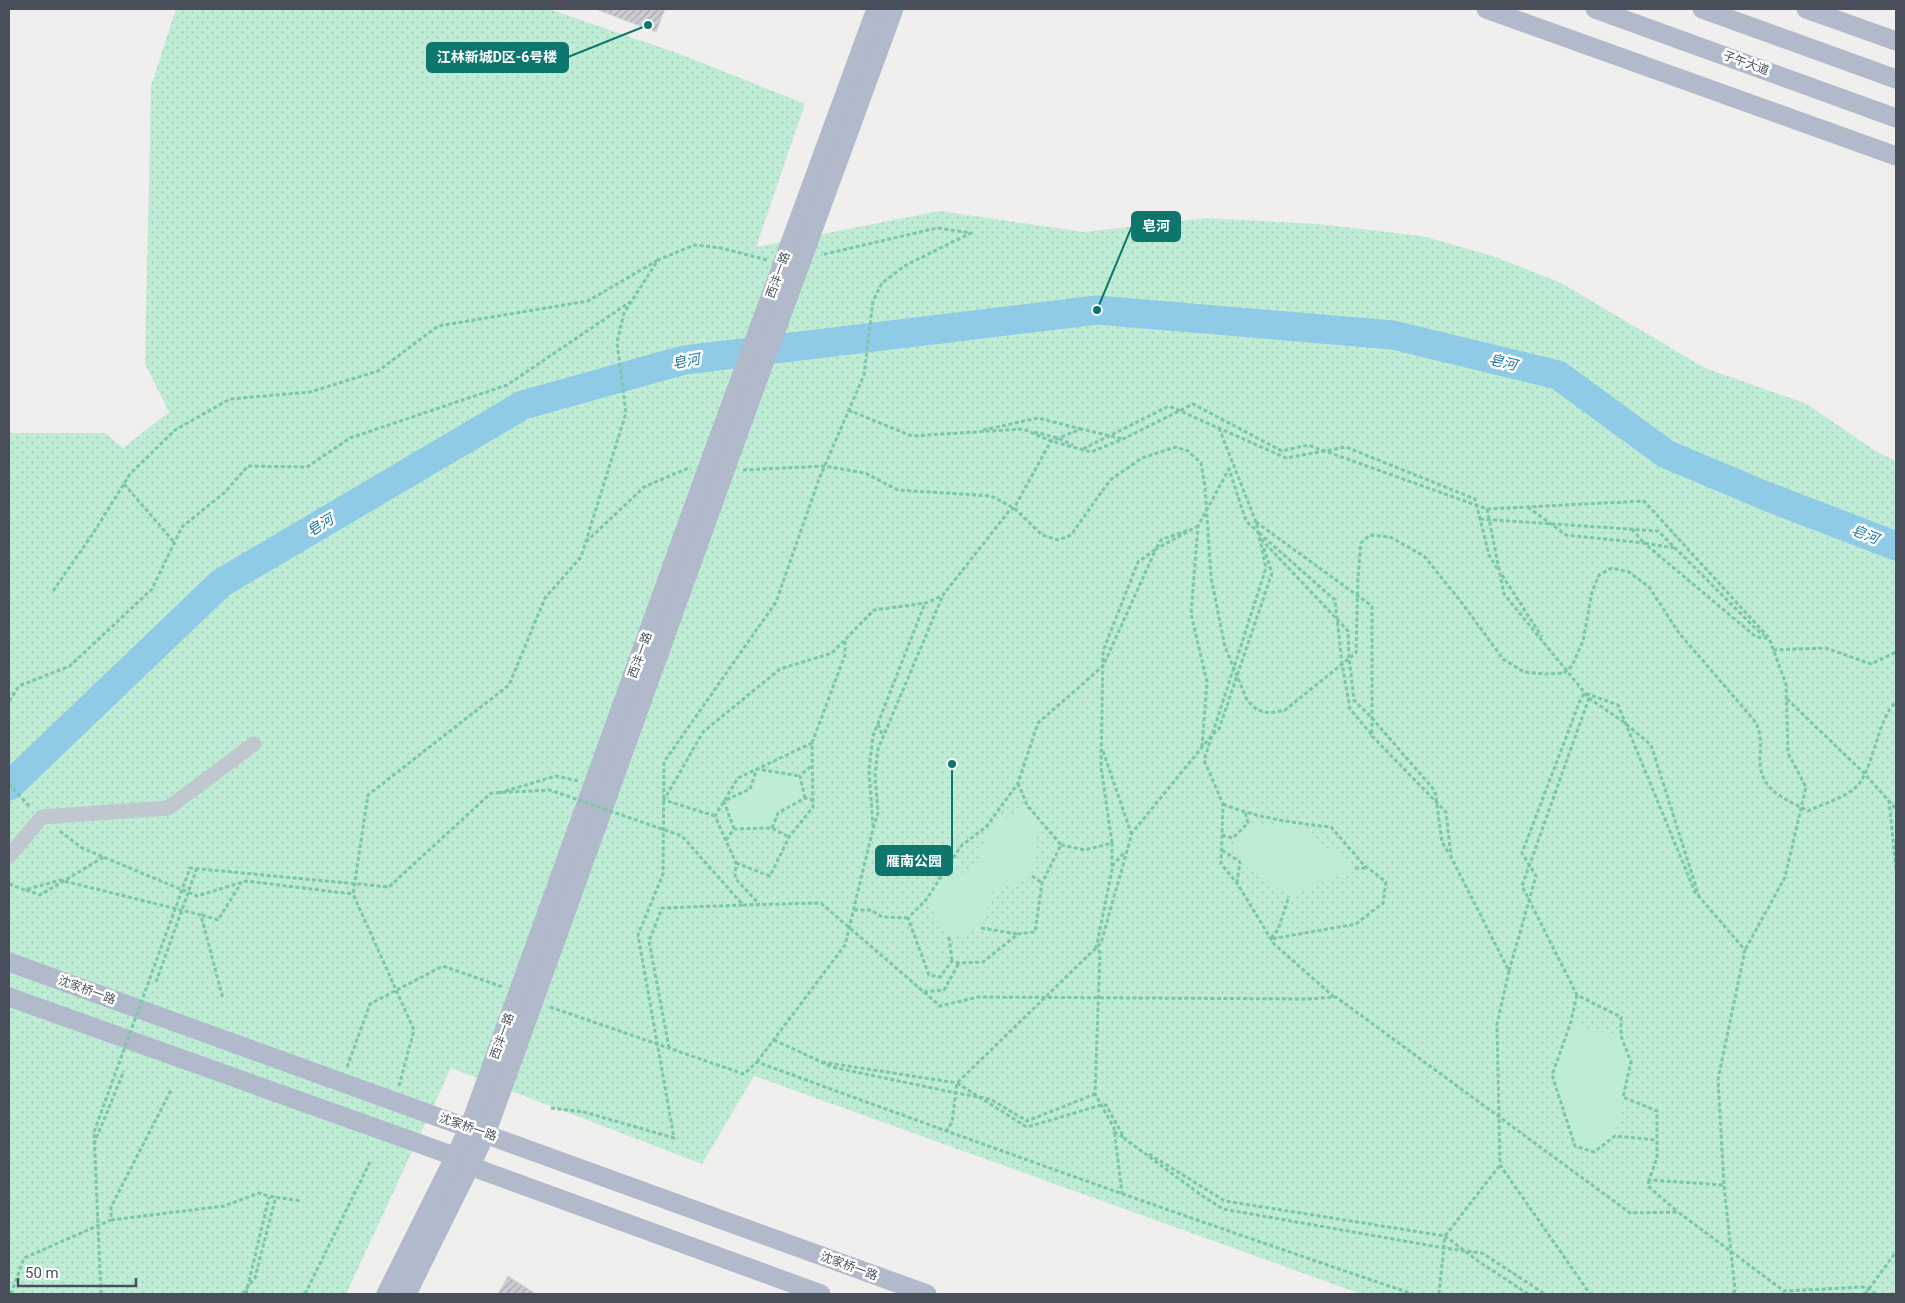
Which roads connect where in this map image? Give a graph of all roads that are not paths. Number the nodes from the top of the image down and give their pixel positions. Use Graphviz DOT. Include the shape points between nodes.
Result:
graph roads {
  1 [pos="876,9"];
  2 [pos="894,9"];
  3 [pos="1486,9"];
  4 [pos="1595,9"];
  5 [pos="1702,9"];
  6 [pos="1806,9"];
  7 [pos="1896,41"];
  8 [pos="1896,79"];
  9 [pos="1896,118"];
  10 [pos="1896,156"];
  11 [pos="790,267"];
  12 [pos="716,470"];
  13 [pos="254,744"];
  14 [pos="9,856"];
  15 [pos="9,962"];
  16 [pos="9,997"];
  17 [pos="526,997"];
  18 [pos="478,1131"];
  19 [pos="454,1156"];
  20 [pos="470,1166"];
  21 [pos="386,1294"];
  22 [pos="407,1294"];
  23 [pos="822,1294"];
  24 [pos="927,1294"];
  1 -- 11 [label="main road, 西沣一路"];
  2 -- 11 [label="main road, 西沣一路"];
  3 -- 10 [label="main road"];
  4 -- 9 [label="main road, 子午大道"];
  5 -- 8 [label="main road"];
  6 -- 7 [label="main road"];
  11 -- 12 [label="main road, 西沣一路"];
  12 -- 17 [label="main road, 西沣一路"];
  12 -- 17 [label="main road, 西沣一路" via="593,785"];
  13 -- 14 [label="lane" via="168,808 36,812"];
  15 -- 18 [label="main road, 沈家桥一路"];
  16 -- 19 [label="main road"];
  17 -- 18 [label="main road, 西沣一路"];
  18 -- 19 [label="main road, 西沣一路"];
  18 -- 20 [label="main road, 西沣一路"];
  18 -- 24 [label="main road, 沈家桥一路"];
  19 -- 20 [label="main road"];
  19 -- 21 [label="main road, 西沣一路"];
  20 -- 22 [label="main road, 西沣一路"];
  20 -- 23 [label="main road"];
}
